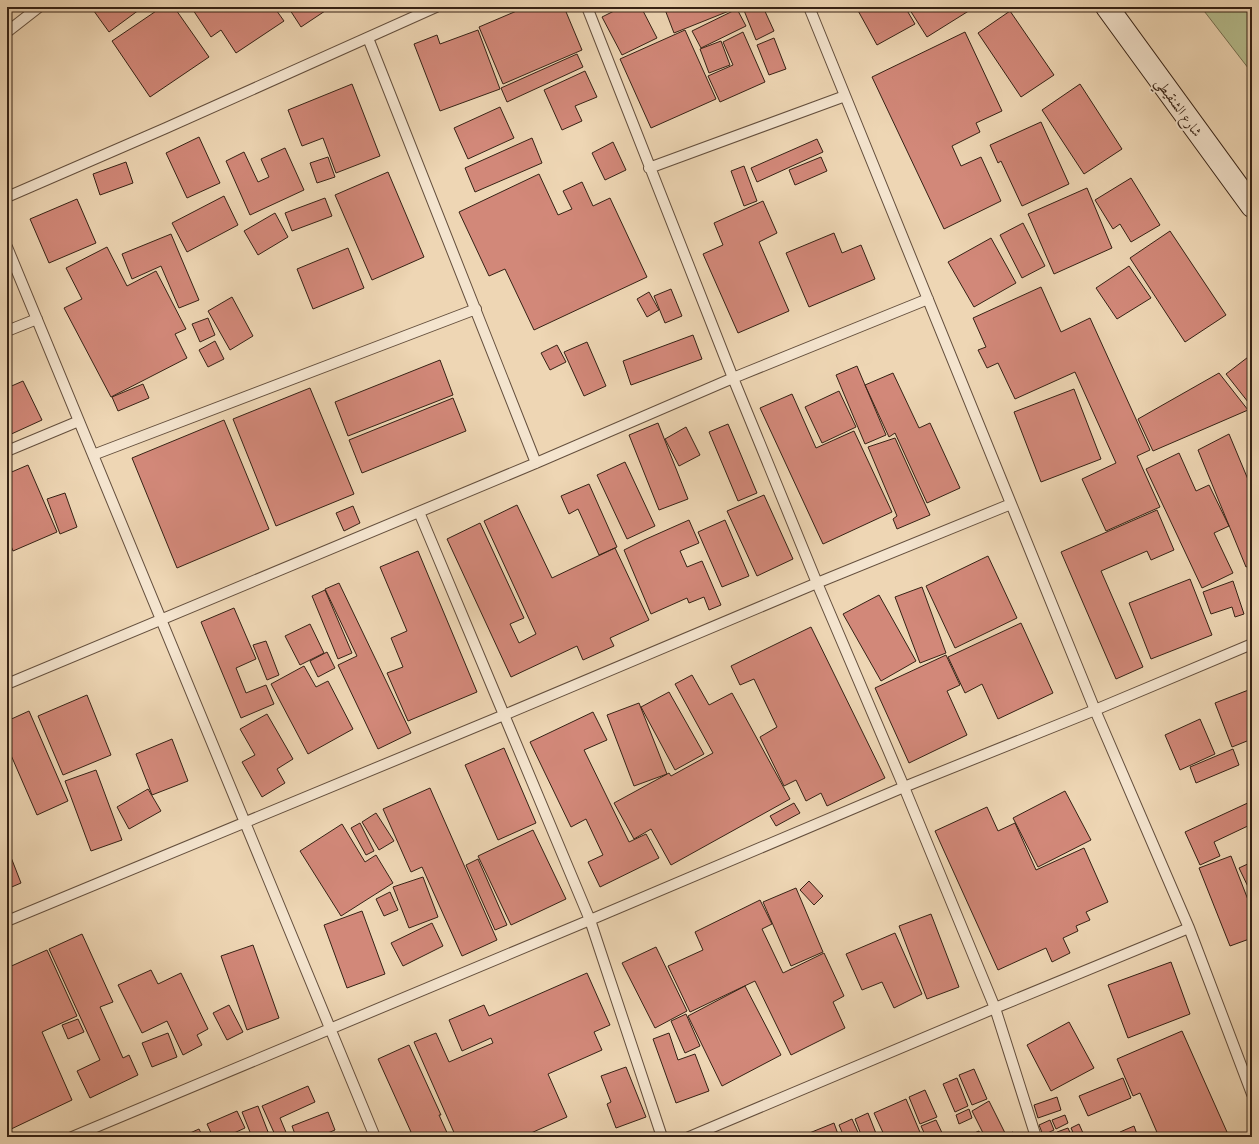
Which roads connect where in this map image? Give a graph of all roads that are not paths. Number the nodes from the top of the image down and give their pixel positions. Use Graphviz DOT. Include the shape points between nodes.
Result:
graph roads {
  1 [pos="39,7"];
  2 [pos="587,7"];
  3 [pos="809,7"];
  4 [pos="1107,7"];
  5 [pos="430,8"];
  6 [pos="7,32"];
  7 [pos="368,38"];
  8 [pos="845,96"];
  9 [pos="650,168"];
  10 [pos="7,197"];
  11 [pos="1252,206"];
  12 [pos="7,247"];
  13 [pos="928,299"];
  14 [pos="476,309"];
  15 [pos="37,319"];
  16 [pos="7,331"];
  17 [pos="733,378"];
  18 [pos="79,421"];
  19 [pos="7,451"];
  20 [pos="93,455"];
  21 [pos="536,463"];
  22 [pos="1011,504"];
  23 [pos="419,512"];
  24 [pos="817,583"];
  25 [pos="162,620"];
  26 [pos="1252,644"];
  27 [pos="7,684"];
  28 [pos="1095,710"];
  29 [pos="504,715"];
  30 [pos="904,787"];
  31 [pos="245,822"];
  32 [pos="590,920"];
  33 [pos="7,921"];
  34 [pos="1189,928"];
  35 [pos="995,1008"];
  36 [pos="331,1029"];
  37 [pos="1252,1094"];
  38 [pos="72,1137"];
  39 [pos="375,1137"];
  40 [pos="662,1137"];
  41 [pos="689,1137"];
  42 [pos="1036,1137"];
  1 -- 6 [label="lane"];
  2 -- 9 [label="lane"];
  3 -- 8 [label="lane"];
  4 -- 11 [label="street, شارع الشنقيطي"];
  5 -- 7 [label="lane"];
  7 -- 10 [label="lane"];
  7 -- 14 [label="lane"];
  8 -- 9 [label="lane"];
  8 -- 13 [label="lane"];
  9 -- 17 [label="lane"];
  12 -- 15 [label="lane"];
  13 -- 17 [label="lane"];
  13 -- 22 [label="lane"];
  14 -- 20 [label="lane"];
  14 -- 21 [label="lane"];
  15 -- 16 [label="lane"];
  15 -- 18 [label="lane"];
  17 -- 21 [label="lane"];
  17 -- 24 [label="lane"];
  18 -- 19 [label="lane"];
  18 -- 20 [label="lane"];
  20 -- 25 [label="lane"];
  21 -- 23 [label="lane"];
  22 -- 24 [label="lane"];
  22 -- 28 [label="lane"];
  23 -- 25 [label="lane"];
  23 -- 29 [label="lane"];
  24 -- 29 [label="lane"];
  24 -- 30 [label="lane"];
  25 -- 27 [label="lane"];
  25 -- 31 [label="lane"];
  26 -- 28 [label="lane"];
  28 -- 30 [label="lane"];
  28 -- 34 [label="lane"];
  29 -- 31 [label="lane"];
  29 -- 32 [label="lane"];
  30 -- 32 [label="lane"];
  30 -- 35 [label="lane"];
  31 -- 33 [label="lane"];
  31 -- 36 [label="lane"];
  32 -- 36 [label="lane"];
  32 -- 40 [label="lane"];
  34 -- 35 [label="lane"];
  34 -- 37 [label="lane"];
  35 -- 41 [label="lane"];
  35 -- 42 [label="lane"];
  36 -- 38 [label="lane"];
  36 -- 39 [label="lane"];
}
